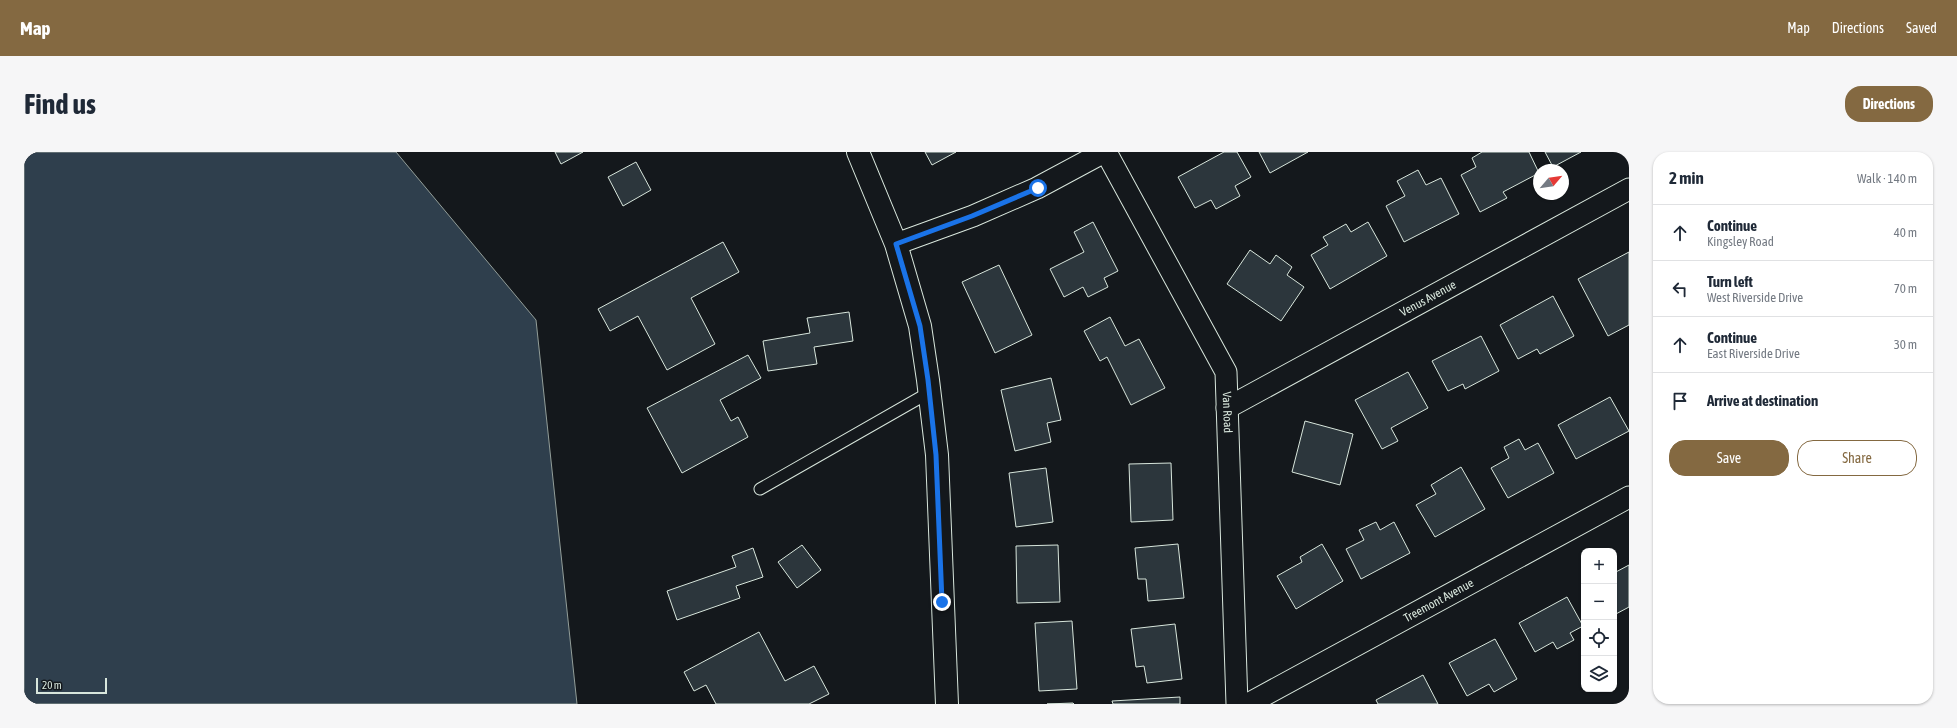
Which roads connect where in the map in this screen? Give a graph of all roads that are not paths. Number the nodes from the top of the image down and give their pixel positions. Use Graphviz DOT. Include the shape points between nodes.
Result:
graph roads {
  1 [pos="858,152"];
  2 [pos="1105,152"];
  3 [pos="1629,189"];
  4 [pos="896,244"];
  5 [pos="930,392"];
  6 [pos="1227,408"];
  7 [pos="760,489"];
  8 [pos="1629,496"];
  9 [pos="946,704"];
  10 [pos="1237,704"];
  11 [pos="1248,704"];
  1 -- 4 [label="street"];
  2 -- 4 [label="street" via="1038,188"];
  2 -- 6 [label="street, Van Road" via="1226,372"];
  3 -- 6 [label="street, Venus Avenue"];
  4 -- 5 [label="street" via="920,326"];
  5 -- 7 [label="lane"];
  5 -- 9 [label="street" via="936,455"];
  6 -- 10 [label="street, Van Road"];
  8 -- 11 [label="street, Treemont Avenue"];
}
